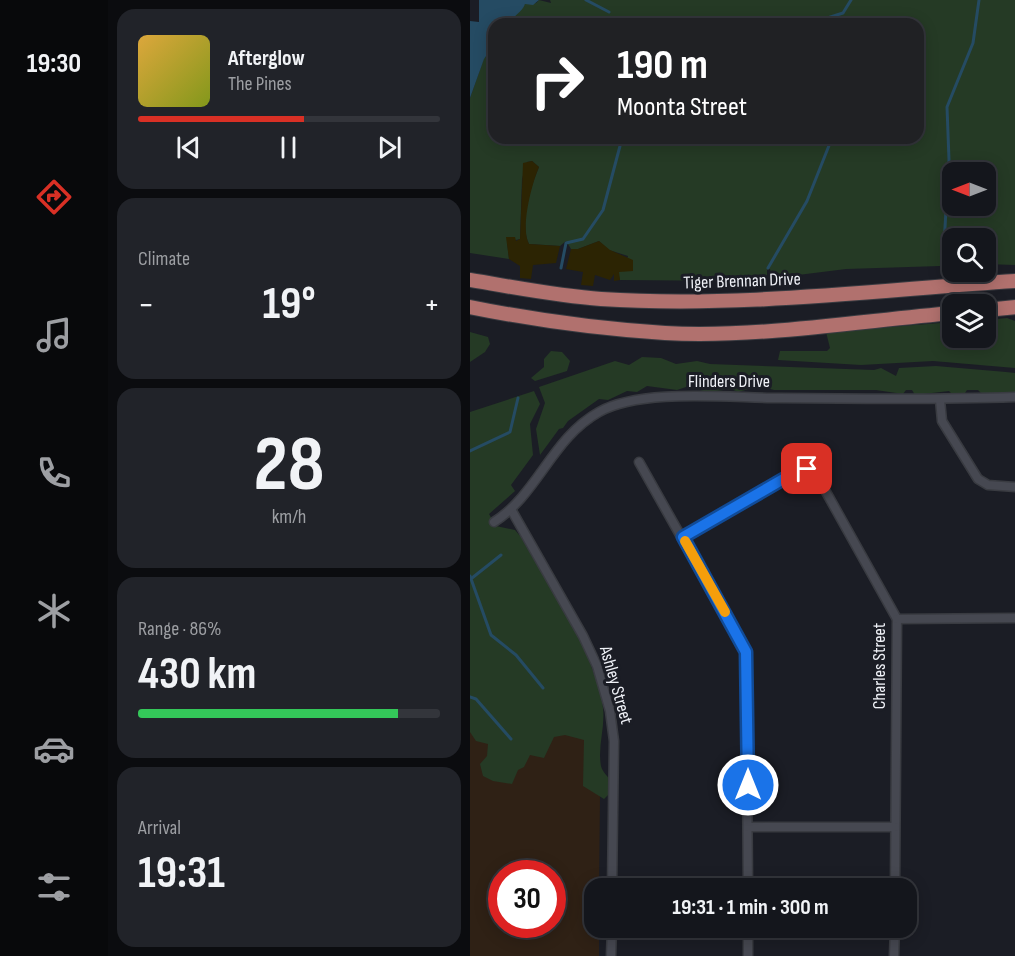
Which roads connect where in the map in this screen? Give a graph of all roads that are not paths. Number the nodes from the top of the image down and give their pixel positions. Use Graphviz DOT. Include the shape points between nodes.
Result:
graph roads {
  1 [pos="470,280"];
  2 [pos="1016,281"];
  3 [pos="470,307"];
  4 [pos="1016,307"];
  5 [pos="996,309"];
  6 [pos="996,310"];
  7 [pos="942,314"];
  8 [pos="1016,315"];
  9 [pos="1016,397"];
  10 [pos="940,400"];
  11 [pos="639,462"];
  12 [pos="1016,486"];
  13 [pos="512,511"];
  14 [pos="494,522"];
  15 [pos="683,537"];
  16 [pos="1016,618"];
  17 [pos="897,619"];
  18 [pos="748,827"];
  19 [pos="895,827"];
  20 [pos="612,878"];
  21 [pos="748,878"];
  22 [pos="895,878"];
  23 [pos="612,938"];
  24 [pos="748,938"];
  25 [pos="894,938"];
  26 [pos="611,956"];
  27 [pos="748,956"];
  28 [pos="894,956"];
  1 -- 2 [label="main road, Tiger Brennan Drive" via="599,299 665,302 742,302"];
  3 -- 7 [label="main road" via="666,333 742,332"];
  4 -- 5 [label="main road"];
  6 -- 8 [label="street"];
  9 -- 10 [label="street, Flinders Drive"];
  10 -- 12 [label="street" via="942,420 978,479 988,485"];
  10 -- 13 [label="street, Flinders Drive" via="677,398 630,402 602,410 573,430"];
  11 -- 15 [label="street"];
  13 -- 14 [label="street, Flinders Drive"];
  13 -- 20 [label="street, Ashley Street" via="591,652 608,705 614,741"];
  15 -- 17 [label="street, Charles Street" via="807,469 816,474"];
  15 -- 18 [label="street" via="746,652"];
  16 -- 17 [label="street"];
  17 -- 19 [label="street, Charles Street"];
  18 -- 19 [label="street"];
  18 -- 21 [label="street"];
  19 -- 22 [label="street, Charles Street"];
  23 -- 26 [label="street"];
  24 -- 27 [label="street"];
  25 -- 28 [label="street"];
}
